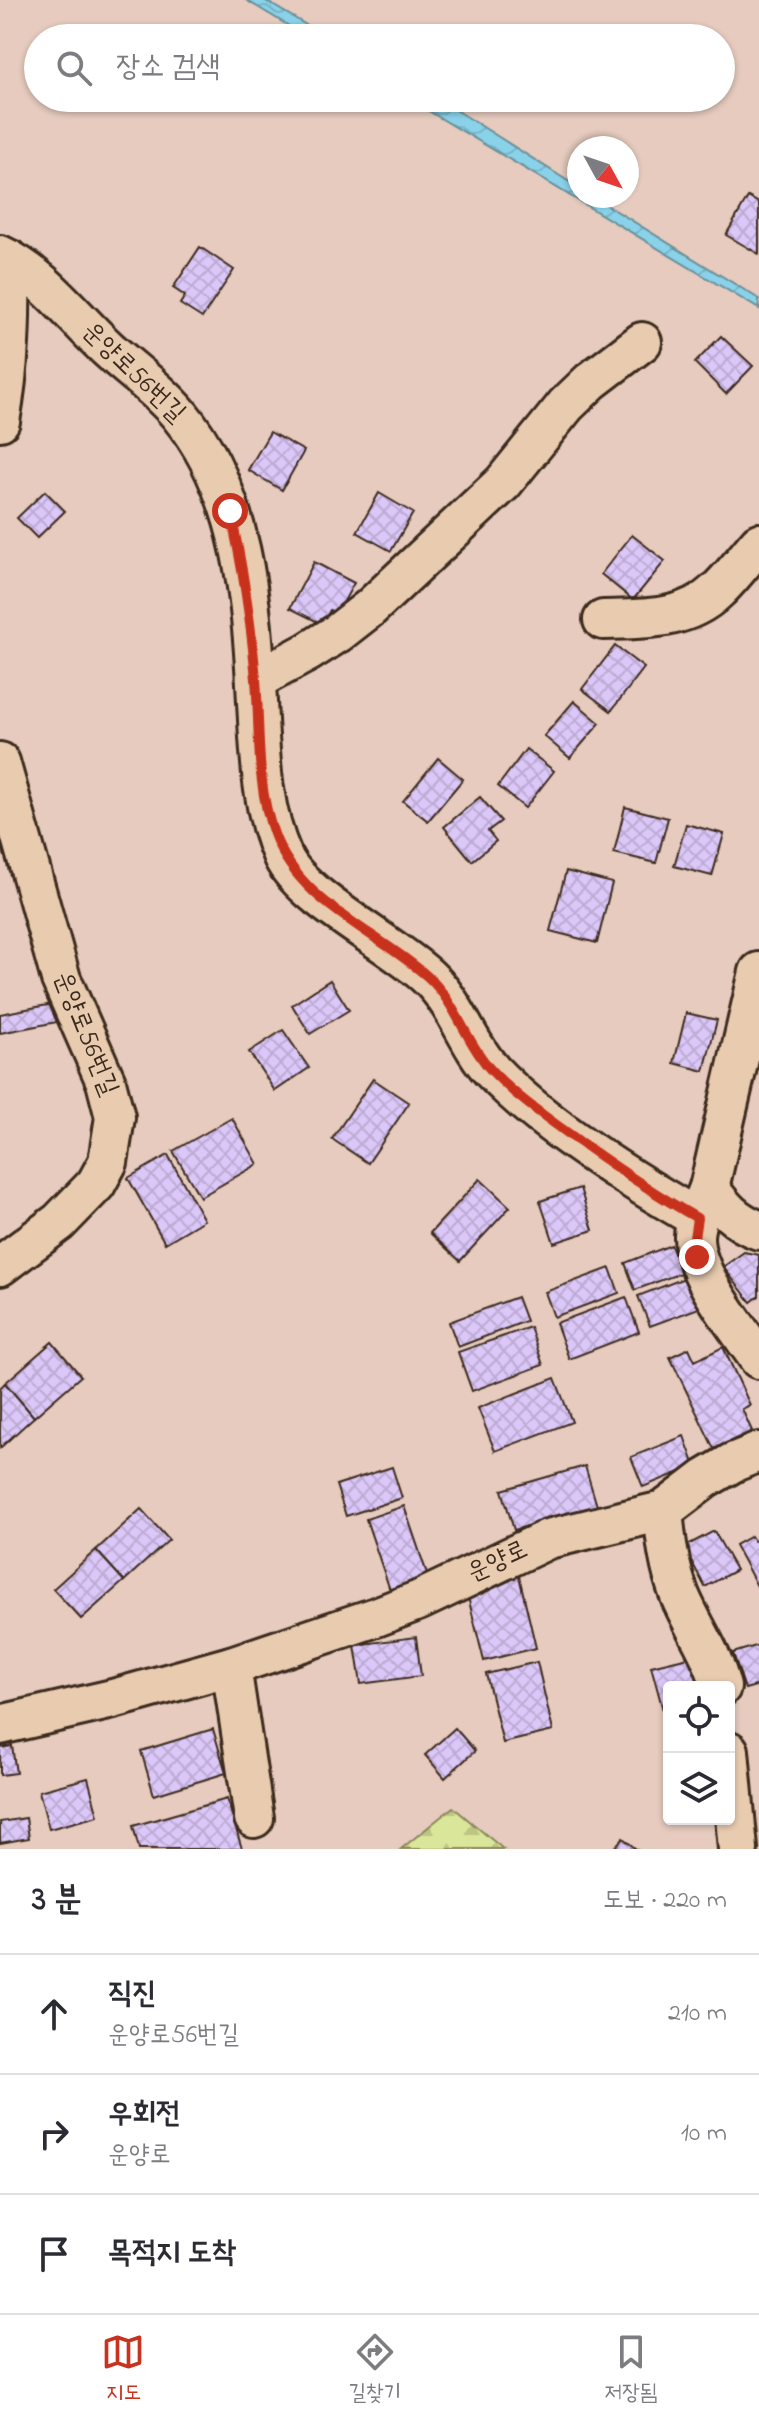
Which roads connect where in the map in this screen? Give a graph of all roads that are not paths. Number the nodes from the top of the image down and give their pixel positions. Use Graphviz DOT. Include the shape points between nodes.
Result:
graph roads {
  1 [pos="5,258"];
  2 [pos="642,342"];
  3 [pos="0,421"];
  4 [pos="759,543"];
  5 [pos="603,620"];
  6 [pos="256,680"];
  7 [pos="0,762"];
  8 [pos="759,972"];
  9 [pos="703,1203"];
  10 [pos="759,1230"];
  11 [pos="0,1266"];
  12 [pos="759,1359"];
  13 [pos="759,1453"];
  14 [pos="663,1511"];
  15 [pos="231,1666"];
  16 [pos="720,1681"];
  17 [pos="0,1725"];
  18 [pos="729,1753"];
  19 [pos="254,1818"];
  20 [pos="738,1849"];
  1 -- 3 [label="street, 운양로56번길" via="12,320"];
  1 -- 6 [label="street, 운양로56번길" via="46,286 177,411 199,441 230,511 245,576"];
  2 -- 6 [label="street" via="583,389 503,483 370,608 328,640"];
  4 -- 5 [label="street" via="701,604 658,619"];
  6 -- 9 [label="street, 운양로56번길" via="264,791 285,861 300,879 426,975 444,993 490,1069 554,1124 651,1192"];
  7 -- 11 [label="street, 운양로56번길" via="61,979 106,1082 115,1117 108,1162 96,1184 59,1222"];
  8 -- 9 [label="street"];
  9 -- 10 [label="street, 운양로56번길"];
  9 -- 12 [label="street" via="694,1238 697,1257"];
  13 -- 14 [label="street, 운양로" via="705,1479"];
  14 -- 15 [label="street, 운양로" via="548,1539 420,1600"];
  14 -- 16 [label="street" via="668,1560"];
  15 -- 17 [label="street, 운양로"];
  15 -- 19 [label="street"];
  18 -- 20 [label="street"];
}
